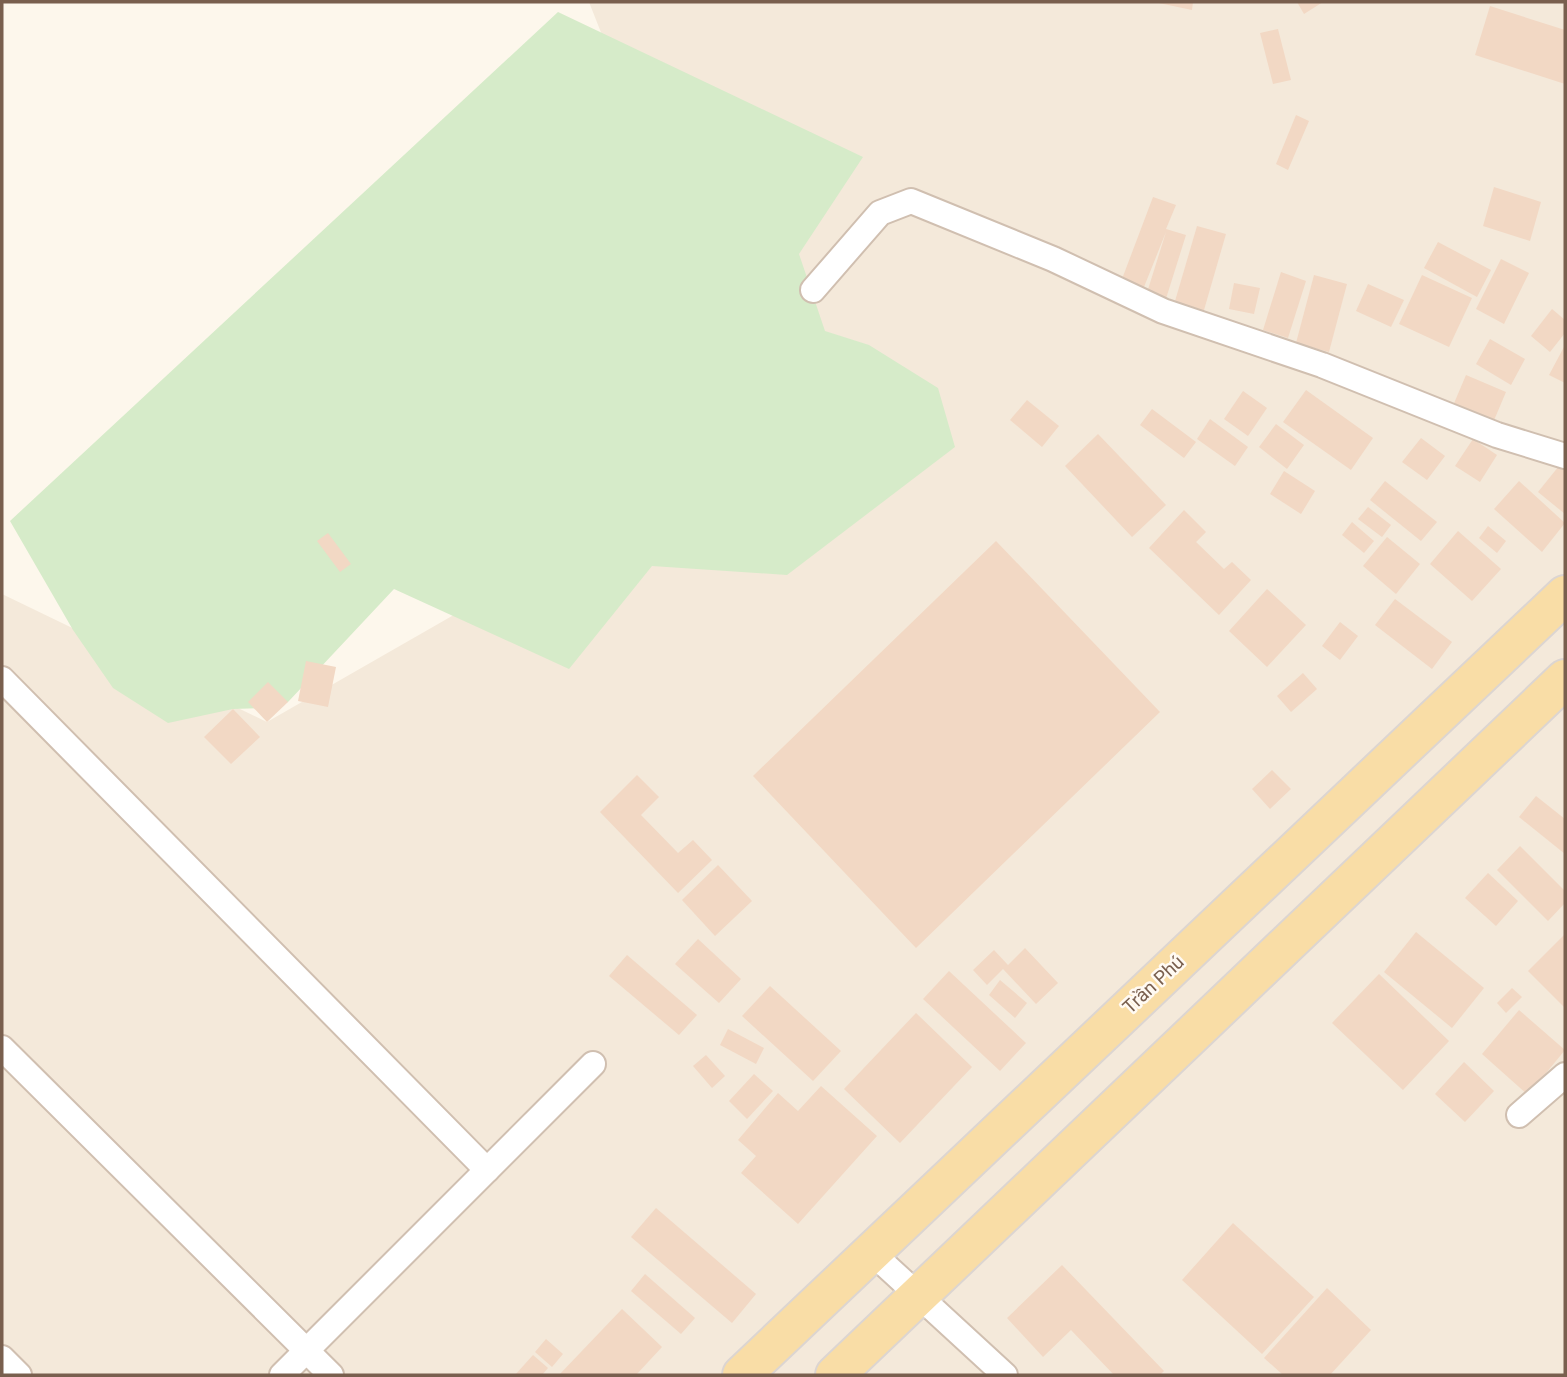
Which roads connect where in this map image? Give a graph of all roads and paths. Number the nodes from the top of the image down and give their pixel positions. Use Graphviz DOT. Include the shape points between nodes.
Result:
graph roads {
  1 [pos="813,290"];
  2 [pos="1565,456"];
  3 [pos="1565,595"];
  4 [pos="2,679"];
  5 [pos="1565,680"];
  6 [pos="2,1048"];
  7 [pos="593,1064"];
  8 [pos="1565,1075"];
  9 [pos="1519,1115"];
  10 [pos="487,1170"];
  11 [pos="870,1251"];
  12 [pos="919,1296"];
  13 [pos="306,1351"];
  14 [pos="2,1358"];
  15 [pos="19,1375"];
  16 [pos="282,1375"];
  17 [pos="331,1375"];
  18 [pos="742,1375"];
  19 [pos="835,1375"];
  20 [pos="1005,1375"];
  1 -- 2 [label="street" via="880,213 911,201 1042,254 1163,311"];
  3 -- 11 [label="main road, Trần Phú"];
  4 -- 10 [label="street"];
  5 -- 12 [label="main road"];
  6 -- 13 [label="street"];
  7 -- 10 [label="street"];
  8 -- 9 [label="street"];
  10 -- 13 [label="street"];
  11 -- 12 [label="street"];
  11 -- 18 [label="main road, Trần Phú"];
  12 -- 19 [label="main road"];
  12 -- 20 [label="street"];
  13 -- 16 [label="street"];
  13 -- 17 [label="street"];
  14 -- 15 [label="street"];
}
